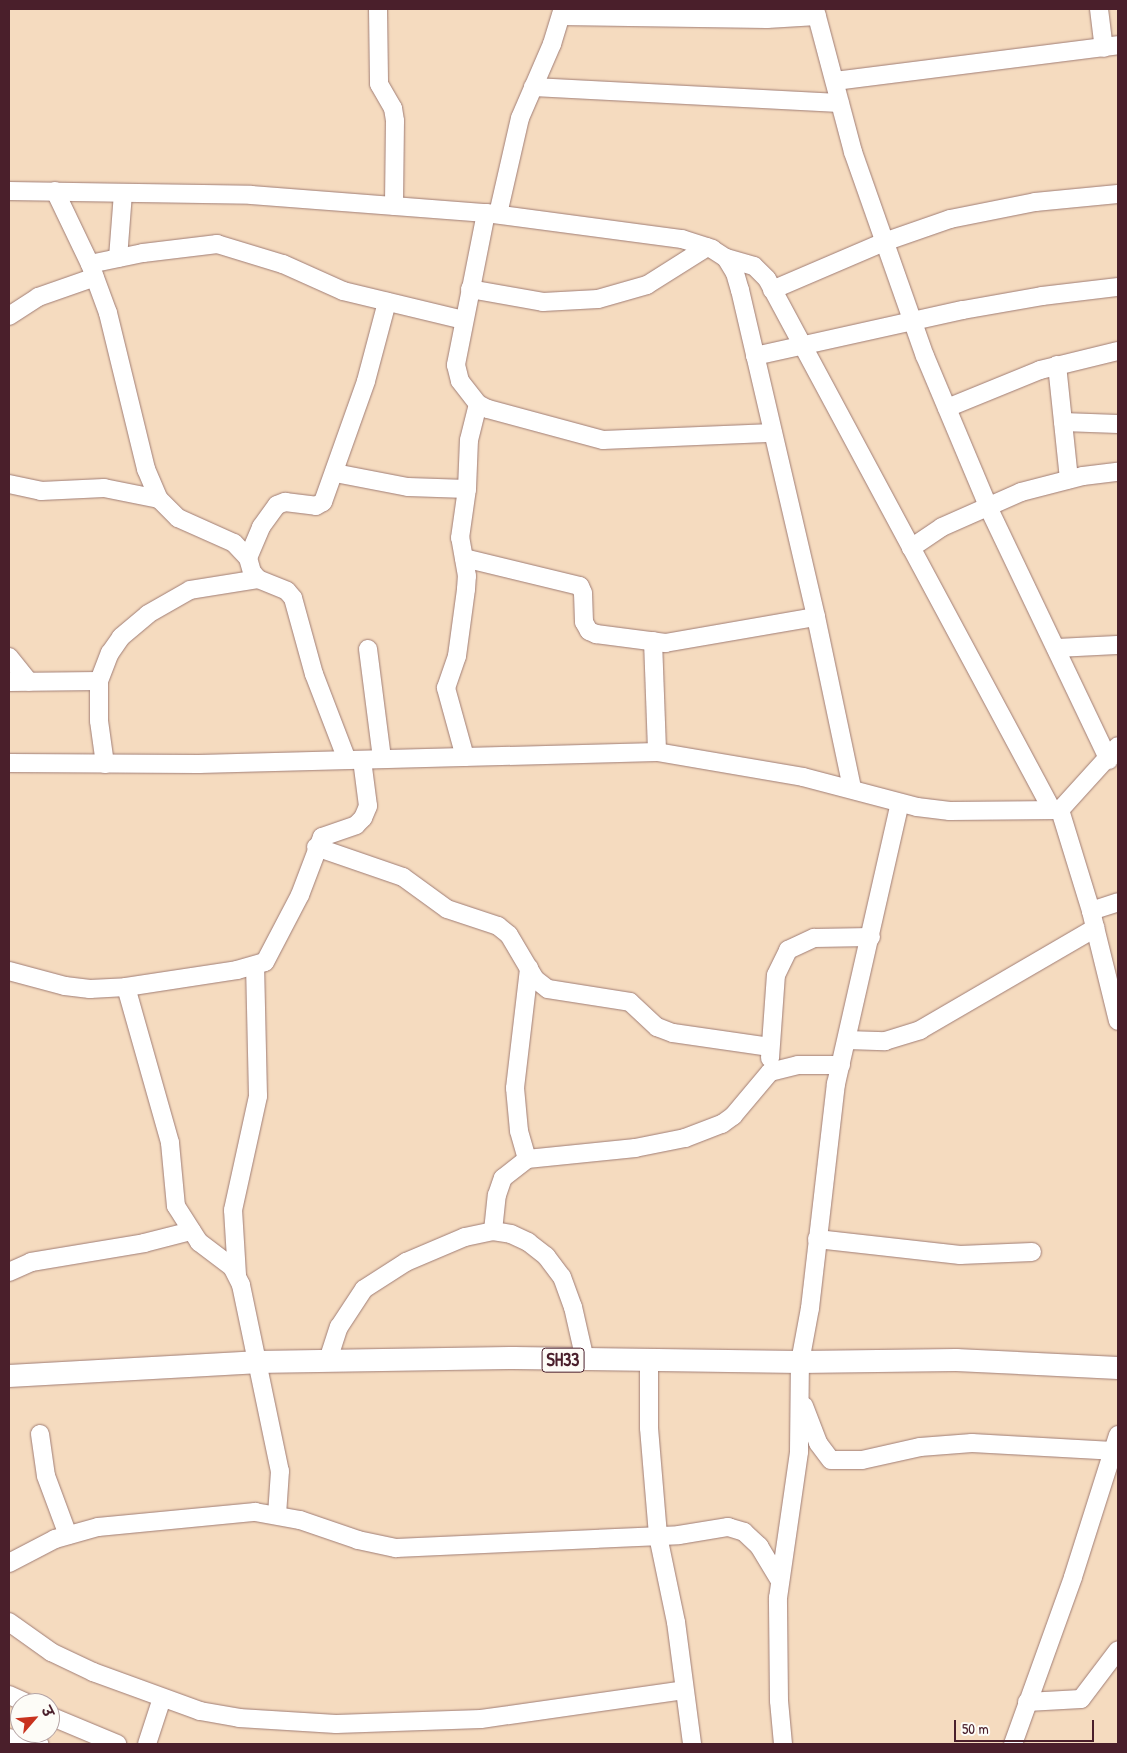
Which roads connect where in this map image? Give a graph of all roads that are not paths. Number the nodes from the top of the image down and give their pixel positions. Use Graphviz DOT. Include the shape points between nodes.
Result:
graph roads {
  1 [pos="378,9"];
  2 [pos="1099,9"];
  3 [pos="562,12"];
  4 [pos="816,12"];
  5 [pos="1111,47"];
  6 [pos="835,81"];
  7 [pos="533,87"];
  8 [pos="840,103"];
  9 [pos="9,191"];
  10 [pos="55,191"];
  11 [pos="124,193"];
  12 [pos="1118,194"];
  13 [pos="394,206"];
  14 [pos="492,213"];
  15 [pos="884,242"];
  16 [pos="707,247"];
  17 [pos="118,258"];
  18 [pos="726,258"];
  19 [pos="92,270"];
  20 [pos="1118,287"];
  21 [pos="470,290"];
  22 [pos="772,290"];
  23 [pos="387,302"];
  24 [pos="9,316"];
  25 [pos="464,320"];
  26 [pos="914,322"];
  27 [pos="803,347"];
  28 [pos="1118,351"];
  29 [pos="755,356"];
  30 [pos="1057,365"];
  31 [pos="478,404"];
  32 [pos="947,408"];
  33 [pos="1063,422"];
  34 [pos="1118,424"];
  35 [pos="773,433"];
  36 [pos="335,472"];
  37 [pos="1118,472"];
  38 [pos="1068,479"];
  39 [pos="9,484"];
  40 [pos="467,489"];
  41 [pos="159,500"];
  42 [pos="987,504"];
  43 [pos="911,548"];
  44 [pos="248,558"];
  45 [pos="464,558"];
  46 [pos="258,579"];
  47 [pos="816,617"];
  48 [pos="652,641"];
  49 [pos="1118,645"];
  50 [pos="1056,648"];
  51 [pos="368,649"];
  52 [pos="9,657"];
  53 [pos="100,681"];
  54 [pos="9,682"];
  55 [pos="29,682"];
  56 [pos="657,752"];
  57 [pos="1114,753"];
  58 [pos="465,757"];
  59 [pos="382,759"];
  60 [pos="354,760"];
  61 [pos="9,763"];
  62 [pos="105,764"];
  63 [pos="852,788"];
  64 [pos="900,803"];
  65 [pos="1055,809"];
  66 [pos="316,847"];
  67 [pos="1118,902"];
  68 [pos="1093,920"];
  69 [pos="871,937"];
  70 [pos="255,966"];
  71 [pos="528,968"];
  72 [pos="9,971"];
  73 [pos="126,987"];
  74 [pos="1117,1009"];
  75 [pos="847,1040"];
  76 [pos="770,1047"];
  77 [pos="841,1066"];
  78 [pos="770,1072"];
  79 [pos="527,1159"];
  80 [pos="191,1231"];
  81 [pos="493,1231"];
  82 [pos="817,1240"];
  83 [pos="1032,1252"];
  84 [pos="9,1272"];
  85 [pos="237,1276"];
  86 [pos="328,1360"];
  87 [pos="585,1360"];
  88 [pos="649,1361"];
  89 [pos="256,1362"];
  90 [pos="800,1362"];
  91 [pos="1118,1368"];
  92 [pos="9,1376"];
  93 [pos="800,1394"];
  94 [pos="40,1434"];
  95 [pos="1116,1443"];
  96 [pos="277,1515"];
  97 [pos="68,1535"];
  98 [pos="658,1536"];
  99 [pos="9,1563"];
  100 [pos="780,1581"];
  101 [pos="9,1622"];
  102 [pos="1118,1650"];
  103 [pos="684,1690"];
  104 [pos="162,1698"];
  105 [pos="1027,1702"];
  106 [pos="60,1720"];
  107 [pos="9,1738"];
  108 [pos="39,1744"];
  109 [pos="117,1744"];
  110 [pos="147,1744"];
  111 [pos="692,1744"];
  112 [pos="783,1744"];
  113 [pos="1013,1744"];
  1 -- 13 [label="street" via="379,84 393,108 395,121"];
  2 -- 5 [label="street"];
  3 -- 4 [label="street" via="767,19"];
  3 -- 7 [label="street"];
  4 -- 6 [label="street"];
  5 -- 6 [label="street"];
  6 -- 8 [label="street"];
  7 -- 8 [label="street"];
  7 -- 14 [label="street"];
  8 -- 15 [label="street" via="855,159"];
  9 -- 10 [label="street"];
  10 -- 11 [label="street"];
  10 -- 19 [label="street"];
  11 -- 13 [label="street" via="250,195"];
  11 -- 17 [label="street"];
  12 -- 15 [label="street" via="1034,202 978,212"];
  13 -- 14 [label="street"];
  14 -- 16 [label="street" via="646,234"];
  14 -- 21 [label="street"];
  15 -- 22 [label="street"];
  15 -- 26 [label="street"];
  16 -- 18 [label="street"];
  16 -- 21 [label="street" via="647,285 598,299 543,302"];
  17 -- 19 [label="street"];
  17 -- 23 [label="street" via="218,244 283,264 343,291"];
  18 -- 22 [label="street" via="754,266"];
  18 -- 29 [label="street" via="735,273"];
  19 -- 24 [label="street" via="38,297"];
  19 -- 41 [label="street" via="114,332 146,470"];
  20 -- 26 [label="street" via="1042,296"];
  21 -- 25 [label="street"];
  22 -- 27 [label="street"];
  23 -- 25 [label="street"];
  23 -- 36 [label="street" via="366,381"];
  25 -- 31 [label="street" via="457,374"];
  26 -- 27 [label="street"];
  26 -- 32 [label="street"];
  27 -- 29 [label="street"];
  27 -- 43 [label="street"];
  28 -- 30 [label="street"];
  29 -- 35 [label="street"];
  30 -- 32 [label="street"];
  30 -- 33 [label="street"];
  31 -- 35 [label="street" via="603,440"];
  31 -- 40 [label="street" via="469,440"];
  32 -- 42 [label="street"];
  33 -- 34 [label="street"];
  33 -- 38 [label="street"];
  35 -- 47 [label="street"];
  36 -- 40 [label="street" via="408,487"];
  36 -- 44 [label="street" via="323,502 316,506 277,505 262,527"];
  37 -- 38 [label="street"];
  38 -- 42 [label="street"];
  39 -- 41 [label="street" via="41,491 104,488"];
  40 -- 45 [label="street" via="460,538"];
  41 -- 44 [label="street" via="178,518 234,543"];
  42 -- 43 [label="street" via="942,527"];
  42 -- 50 [label="street"];
  43 -- 65 [label="street"];
  44 -- 46 [label="street"];
  45 -- 48 [label="street" via="580,586 584,622 589,631"];
  45 -- 58 [label="street" via="467,576 459,644 446,688"];
  46 -- 53 [label="street" via="190,590 148,614 130,626 110,653"];
  46 -- 60 [label="street" via="287,591 293,598 314,674"];
  47 -- 48 [label="street" via="679,642"];
  47 -- 63 [label="street"];
  48 -- 56 [label="street"];
  49 -- 50 [label="street"];
  50 -- 57 [label="street"];
  51 -- 59 [label="street"];
  52 -- 55 [label="street"];
  53 -- 55 [label="street"];
  53 -- 62 [label="street" via="99,721"];
  54 -- 55 [label="street"];
  56 -- 58 [label="street"];
  56 -- 63 [label="street" via="758,767"];
  57 -- 65 [label="street"];
  58 -- 59 [label="street"];
  59 -- 60 [label="street"];
  60 -- 62 [label="street"];
  60 -- 66 [label="street" via="368,806 363,818 356,825 322,837"];
  61 -- 62 [label="street"];
  63 -- 64 [label="street"];
  64 -- 65 [label="street" via="950,811"];
  64 -- 69 [label="street"];
  65 -- 68 [label="street"];
  66 -- 70 [label="street" via="300,895 280,938 265,962"];
  66 -- 71 [label="street" via="403,877 447,909 498,926 509,935"];
  67 -- 68 [label="street"];
  68 -- 74 [label="street"];
  68 -- 75 [label="street" via="920,1030 885,1041"];
  69 -- 75 [label="street"];
  69 -- 76 [label="street" via="814,938 788,950 776,975"];
  70 -- 73 [label="street"];
  70 -- 85 [label="street" via="258,1096 232,1210"];
  71 -- 76 [label="street" via="535,979 548,989 630,1002 657,1027 673,1033"];
  71 -- 79 [label="street" via="514,1088 519,1131"];
  72 -- 73 [label="street" via="66,986"];
  73 -- 80 [label="street" via="170,1143 176,1206"];
  75 -- 77 [label="street"];
  76 -- 78 [label="street"];
  77 -- 78 [label="street" via="798,1065"];
  77 -- 82 [label="street" via="832,1109"];
  78 -- 79 [label="street" via="733,1116 707,1130 636,1148"];
  79 -- 81 [label="street" via="503,1178 497,1195"];
  80 -- 84 [label="street" via="144,1244 47,1258 18,1266"];
  80 -- 85 [label="street"];
  81 -- 86 [label="street" via="465,1238 406,1262 364,1289 339,1327"];
  81 -- 87 [label="street" via="511,1234 528,1242 546,1256 562,1277 573,1307"];
  82 -- 83 [label="street" via="960,1255"];
  82 -- 90 [label="street"];
  85 -- 89 [label="street" via="247,1305"];
  86 -- 87 [label="main road, SH33"];
  86 -- 89 [label="main road, SH33"];
  87 -- 88 [label="main road, SH33"];
  88 -- 90 [label="main road, SH33"];
  88 -- 98 [label="street" via="649,1428"];
  89 -- 92 [label="main road, SH33"];
  89 -- 96 [label="street" via="280,1471"];
  90 -- 91 [label="main road, SH33" via="956,1360"];
  90 -- 93 [label="street"];
  93 -- 95 [label="street" via="818,1443 831,1460 862,1460 920,1447 972,1443"];
  93 -- 100 [label="street" via="798,1460"];
  94 -- 97 [label="street" via="46,1476"];
  95 -- 105 [label="street" via="1073,1577"];
  96 -- 97 [label="street" via="234,1512 98,1527"];
  96 -- 98 [label="street" via="396,1548"];
  97 -- 99 [label="street"];
  98 -- 100 [label="street" via="713,1527 744,1532 760,1546"];
  98 -- 103 [label="street" via="676,1622"];
  100 -- 112 [label="street" via="779,1702"];
  101 -- 104 [label="street" via="68,1660"];
  102 -- 105 [label="street" via="1081,1699"];
  103 -- 104 [label="street" via="481,1719 336,1724 239,1718 200,1711"];
  103 -- 111 [label="street"];
  104 -- 110 [label="street"];
  105 -- 113 [label="street"];
  106 -- 109 [label="street"];
  107 -- 108 [label="street"];
}
